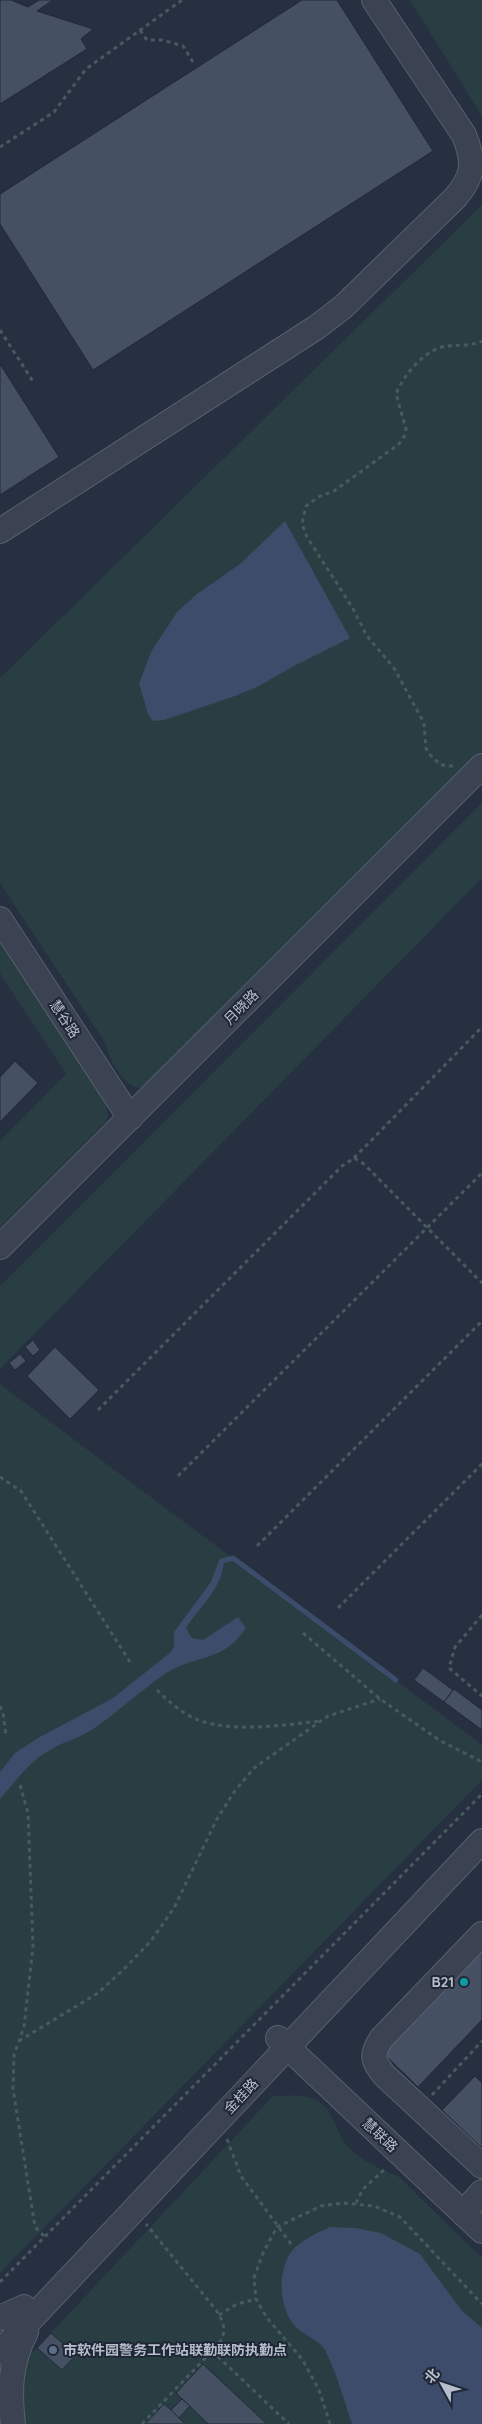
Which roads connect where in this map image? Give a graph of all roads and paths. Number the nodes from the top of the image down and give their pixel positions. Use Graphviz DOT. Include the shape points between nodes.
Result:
graph roads {
  1 [pos="182,0"];
  2 [pos="374,0"];
  3 [pos="140,30"];
  4 [pos="193,62"];
  5 [pos="0,147"];
  6 [pos="0,330"];
  7 [pos="482,341"];
  8 [pos="34,383"];
  9 [pos="0,531"];
  10 [pos="480,768"];
  11 [pos="0,919"];
  12 [pos="482,1028"];
  13 [pos="130,1118"];
  14 [pos="354,1158"];
  15 [pos="482,1173"];
  16 [pos="427,1228"];
  17 [pos="0,1247"];
  18 [pos="482,1283"];
  19 [pos="482,1321"];
  20 [pos="98,1410"];
  21 [pos="482,1464"];
  22 [pos="178,1476"];
  23 [pos="0,1478"];
  24 [pos="257,1546"];
  25 [pos="338,1608"];
  26 [pos="482,1615"];
  27 [pos="303,1633"];
  28 [pos="130,1662"];
  29 [pos="156,1690"];
  30 [pos="482,1696"];
  31 [pos="380,1699"];
  32 [pos="0,1706"];
  33 [pos="321,1720"];
  34 [pos="6,1736"];
  35 [pos="482,1762"];
  36 [pos="20,1785"];
  37 [pos="482,1794"];
  38 [pos="482,1823"];
  39 [pos="482,1841"];
  40 [pos="482,1934"];
  41 [pos="19,2041"];
  42 [pos="482,2041"];
  43 [pos="283,2043"];
  44 [pos="420,2108"];
  45 [pos="225,2134"];
  46 [pos="402,2155"];
  47 [pos="482,2166"];
  48 [pos="482,2192"];
  49 [pos="356,2203"];
  50 [pos="134,2209"];
  51 [pos="475,2219"];
  52 [pos="277,2227"];
  53 [pos="44,2237"];
  54 [pos="291,2244"];
  55 [pos="0,2282"];
  56 [pos="256,2299"];
  57 [pos="482,2304"];
  58 [pos="30,2310"];
  59 [pos="219,2315"];
  60 [pos="0,2318"];
  61 [pos="0,2330"];
  62 [pos="212,2351"];
  63 [pos="0,2352"];
  64 [pos="13,2424"];
  65 [pos="142,2424"];
  66 [pos="289,2424"];
  67 [pos="330,2424"];
  1 -- 3 [label="path"];
  2 -- 9 [label="street" via="464,135 472,154 467,184 350,300 317,327"];
  3 -- 4 [label="path" via="147,40 183,46"];
  3 -- 5 [label="path" via="86,69 54,112"];
  6 -- 8 [label="path"];
  7 -- 10 [label="path" via="444,346 418,362 396,394 406,429 399,444 334,491 311,501 302,524 367,636 394,668 408,693 424,723 426,748 430,754 441,764"];
  10 -- 13 [label="street, 月晓路"];
  11 -- 13 [label="street, 慧谷路"];
  12 -- 14 [label="path"];
  13 -- 17 [label="street, 月晓路"];
  14 -- 16 [label="path" via="364,1164"];
  14 -- 20 [label="path" via="342,1166"];
  15 -- 16 [label="path"];
  16 -- 18 [label="path"];
  16 -- 22 [label="path"];
  19 -- 24 [label="path"];
  21 -- 25 [label="path"];
  23 -- 28 [label="path" via="21,1491"];
  26 -- 30 [label="path" via="455,1647 449,1668"];
  27 -- 31 [label="path"];
  29 -- 33 [label="path" via="172,1705 203,1722 275,1726"];
  31 -- 33 [label="path"];
  31 -- 35 [label="path" via="440,1740"];
  32 -- 34 [label="path"];
  33 -- 41 [label="path" via="254,1768 234,1792 217,1819 174,1908 151,1941 98,1993"];
  36 -- 41 [label="path" via="28,1813 33,1946 24,2027"];
  37 -- 53 [label="path"];
  38 -- 43 [label="street, 金桂路"];
  39 -- 43 [label="street, 金桂路"];
  40 -- 44 [label="street" via="381,2039 373,2052 375,2063 384,2075"];
  41 -- 53 [label="path" via="14,2055 14,2089 35,2227"];
  42 -- 44 [label="path"];
  43 -- 46 [label="street, 慧联路"];
  43 -- 50 [label="street, 金桂路"];
  43 -- 58 [label="street, 金桂路"];
  44 -- 47 [label="street"];
  45 -- 52 [label="path" via="241,2176"];
  46 -- 49 [label="path" via="363,2189"];
  46 -- 51 [label="street, 慧联路"];
  48 -- 51 [label="street"];
  49 -- 52 [label="path" via="321,2206"];
  49 -- 57 [label="path" via="374,2206 400,2217"];
  50 -- 58 [label="street, 金桂路"];
  50 -- 59 [label="path"];
  52 -- 54 [label="path"];
  52 -- 56 [label="path" via="254,2278"];
  53 -- 55 [label="path"];
  56 -- 59 [label="path" via="237,2304"];
  56 -- 67 [label="path" via="267,2318 302,2359 319,2390"];
  58 -- 60 [label="street"];
  58 -- 61 [label="street, 金桂路"];
  58 -- 63 [label="street, 金桂路"];
  58 -- 64 [label="street" via="16,2352 9,2392"];
  59 -- 62 [label="path" via="224,2322 224,2335"];
  62 -- 65 [label="path"];
  62 -- 66 [label="path"];
}
